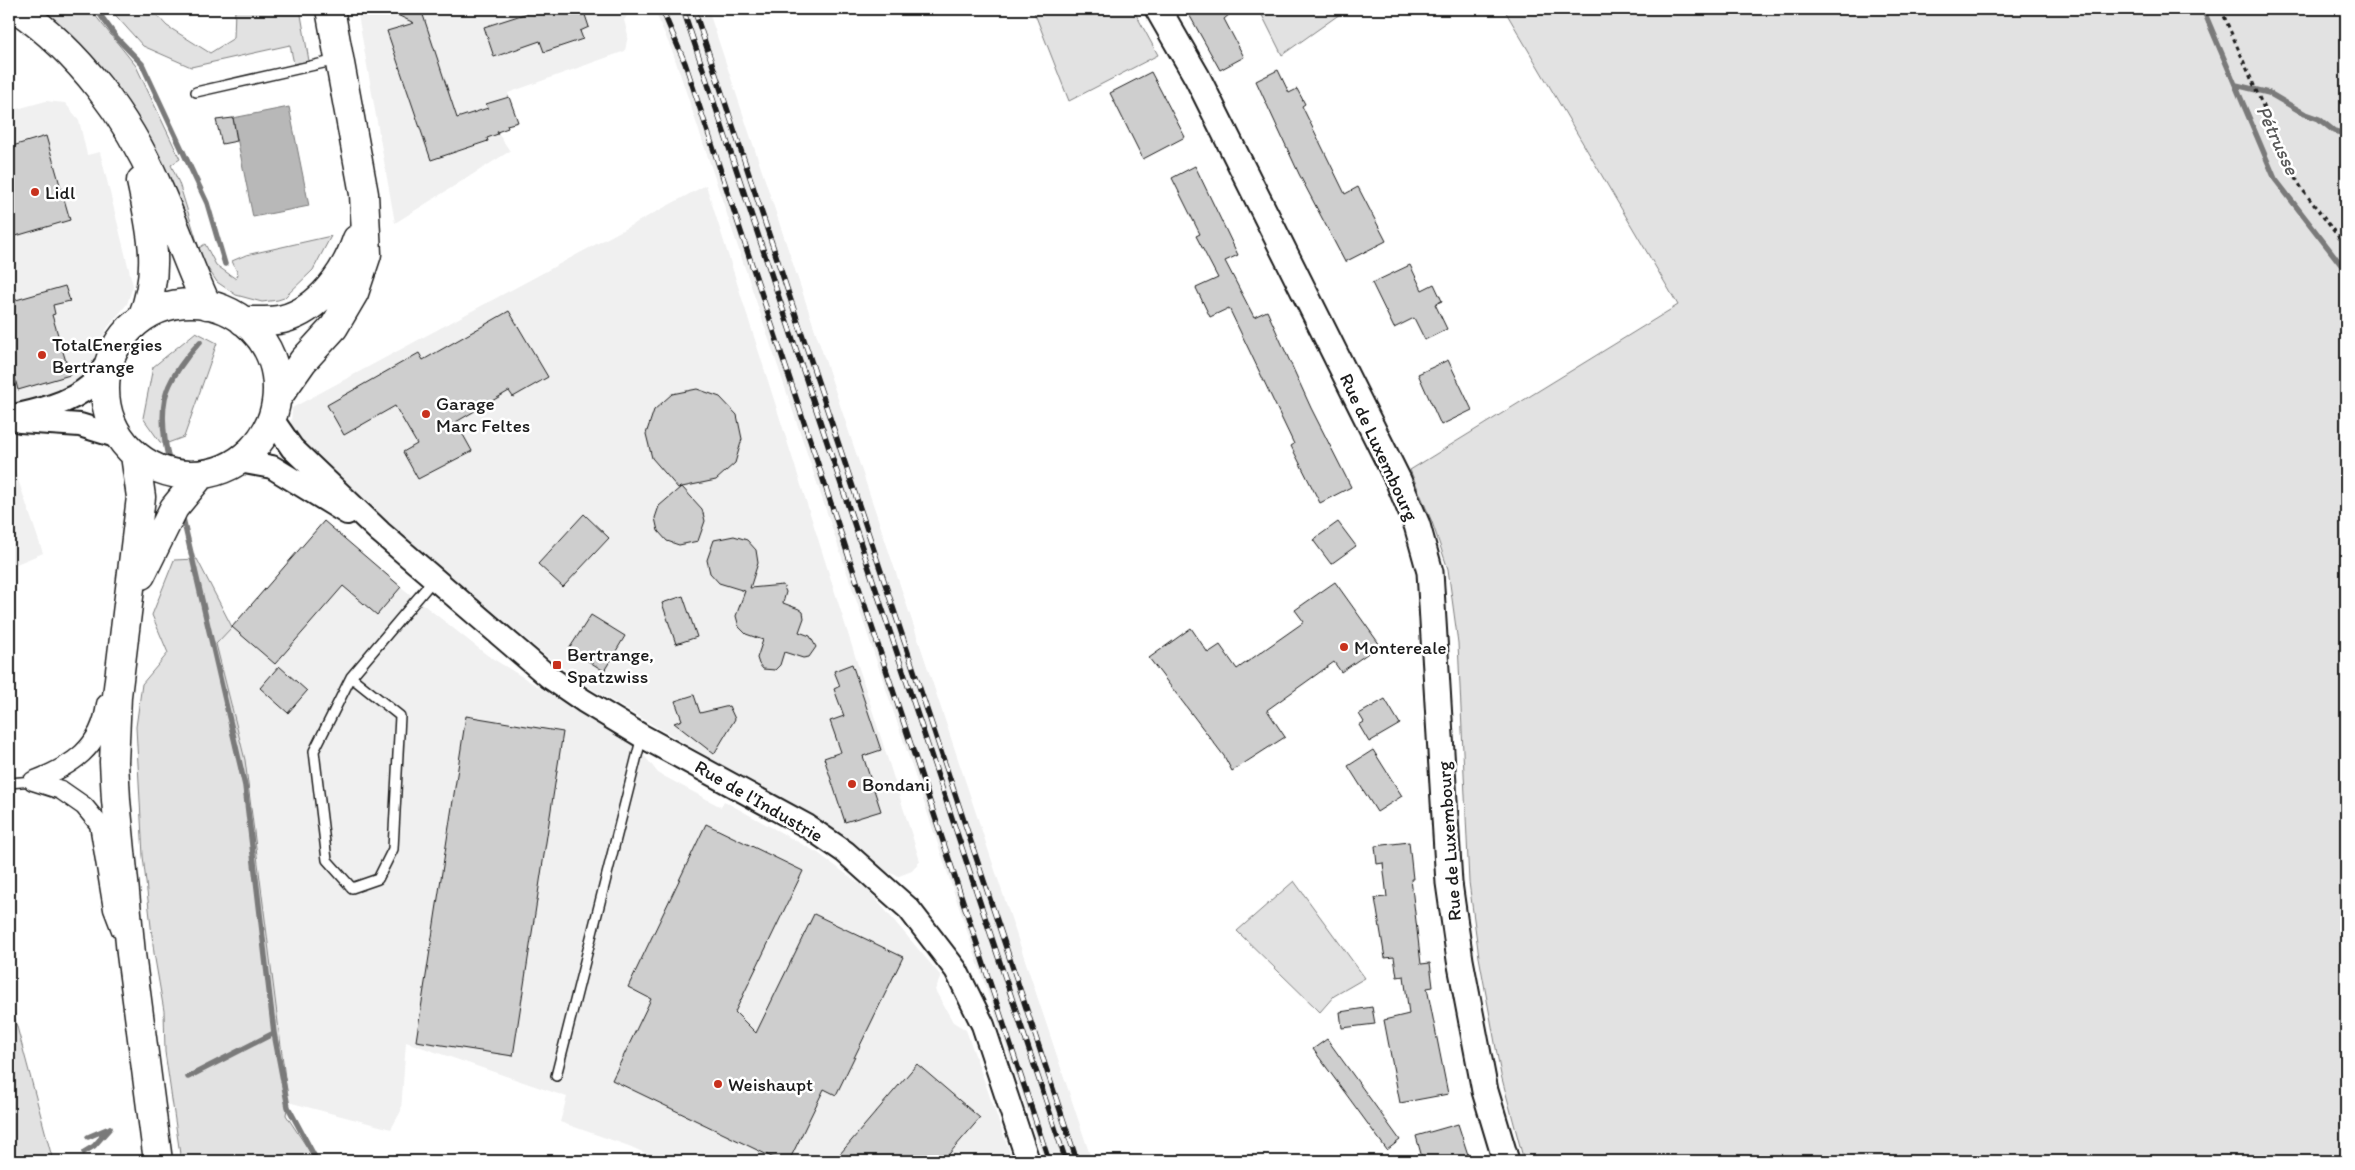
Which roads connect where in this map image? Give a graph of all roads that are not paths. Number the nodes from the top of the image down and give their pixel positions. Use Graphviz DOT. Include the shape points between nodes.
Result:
graph roads {
  1 [pos="17,9"];
  2 [pos="330,9"];
  3 [pos="1158,9"];
  4 [pos="339,60"];
  5 [pos="196,92"];
  6 [pos="131,135"];
  7 [pos="366,214"];
  8 [pos="207,305"];
  9 [pos="142,318"];
  10 [pos="244,321"];
  11 [pos="110,360"];
  12 [pos="274,408"];
  13 [pos="9,418"];
  14 [pos="127,446"];
  15 [pos="239,461"];
  16 [pos="201,475"];
  17 [pos="380,532"];
  18 [pos="434,579"];
  19 [pos="130,596"];
  20 [pos="125,630"];
  21 [pos="351,677"];
  22 [pos="642,736"];
  23 [pos="33,781"];
  24 [pos="9,783"];
  25 [pos="131,954"];
  26 [pos="556,1076"];
  27 [pos="158,1161"];
  28 [pos="1028,1161"];
  29 [pos="1506,1161"];
  1 -- 6 [label="main road" via="61,45 99,86"];
  2 -- 4 [label="main road"];
  3 -- 29 [label="main road, Rue de Luxembourg" via="1197,77 1394,471 1430,572 1449,883 1458,950 1486,1091"];
  4 -- 5 [label="lane"];
  4 -- 7 [label="main road"];
  6 -- 8 [label="main road" via="157,184"];
  6 -- 9 [label="main road" via="153,248 151,297"];
  7 -- 10 [label="main road" via="353,251 335,282 309,307 283,319"];
  7 -- 12 [label="main road" via="367,254 354,293 334,327 303,361"];
  8 -- 9 [label="main road" via="184,303"];
  8 -- 10 [label="main road"];
  9 -- 11 [label="main road" via="123,336"];
  10 -- 12 [label="main road" via="269,354 276,375"];
  11 -- 13 [label="street" via="92,384 72,397 38,411"];
  11 -- 14 [label="main road" via="104,386 108,413"];
  12 -- 15 [label="main road" via="258,442"];
  12 -- 17 [label="street, Rue de l'Industrie" via="292,448"];
  13 -- 14 [label="street" via="80,425"];
  14 -- 16 [label="main road" via="157,468 178,475"];
  14 -- 19 [label="main road" via="141,497"];
  15 -- 16 [label="main road"];
  15 -- 17 [label="street, Rue de l'Industrie" via="272,467"];
  16 -- 19 [label="main road" via="174,508"];
  17 -- 18 [label="street, Rue de l'Industrie"];
  18 -- 21 [label="lane"];
  18 -- 22 [label="street, Rue de l'Industrie" via="549,677"];
  19 -- 20 [label="main road"];
  20 -- 23 [label="street" via="111,660 104,722 83,754 62,770"];
  20 -- 25 [label="main road" via="114,762"];
  21 -- 21 [label="lane" via="314,751 327,860 352,888 378,879 393,849 400,716"];
  22 -- 26 [label="lane"];
  22 -- 28 [label="street, Rue de l'Industrie" via="807,826 844,852 909,909 956,970 983,1025"];
  23 -- 24 [label="lane"];
  23 -- 25 [label="street" via="61,790 84,806 99,824 113,909"];
  25 -- 27 [label="main road"];
}
